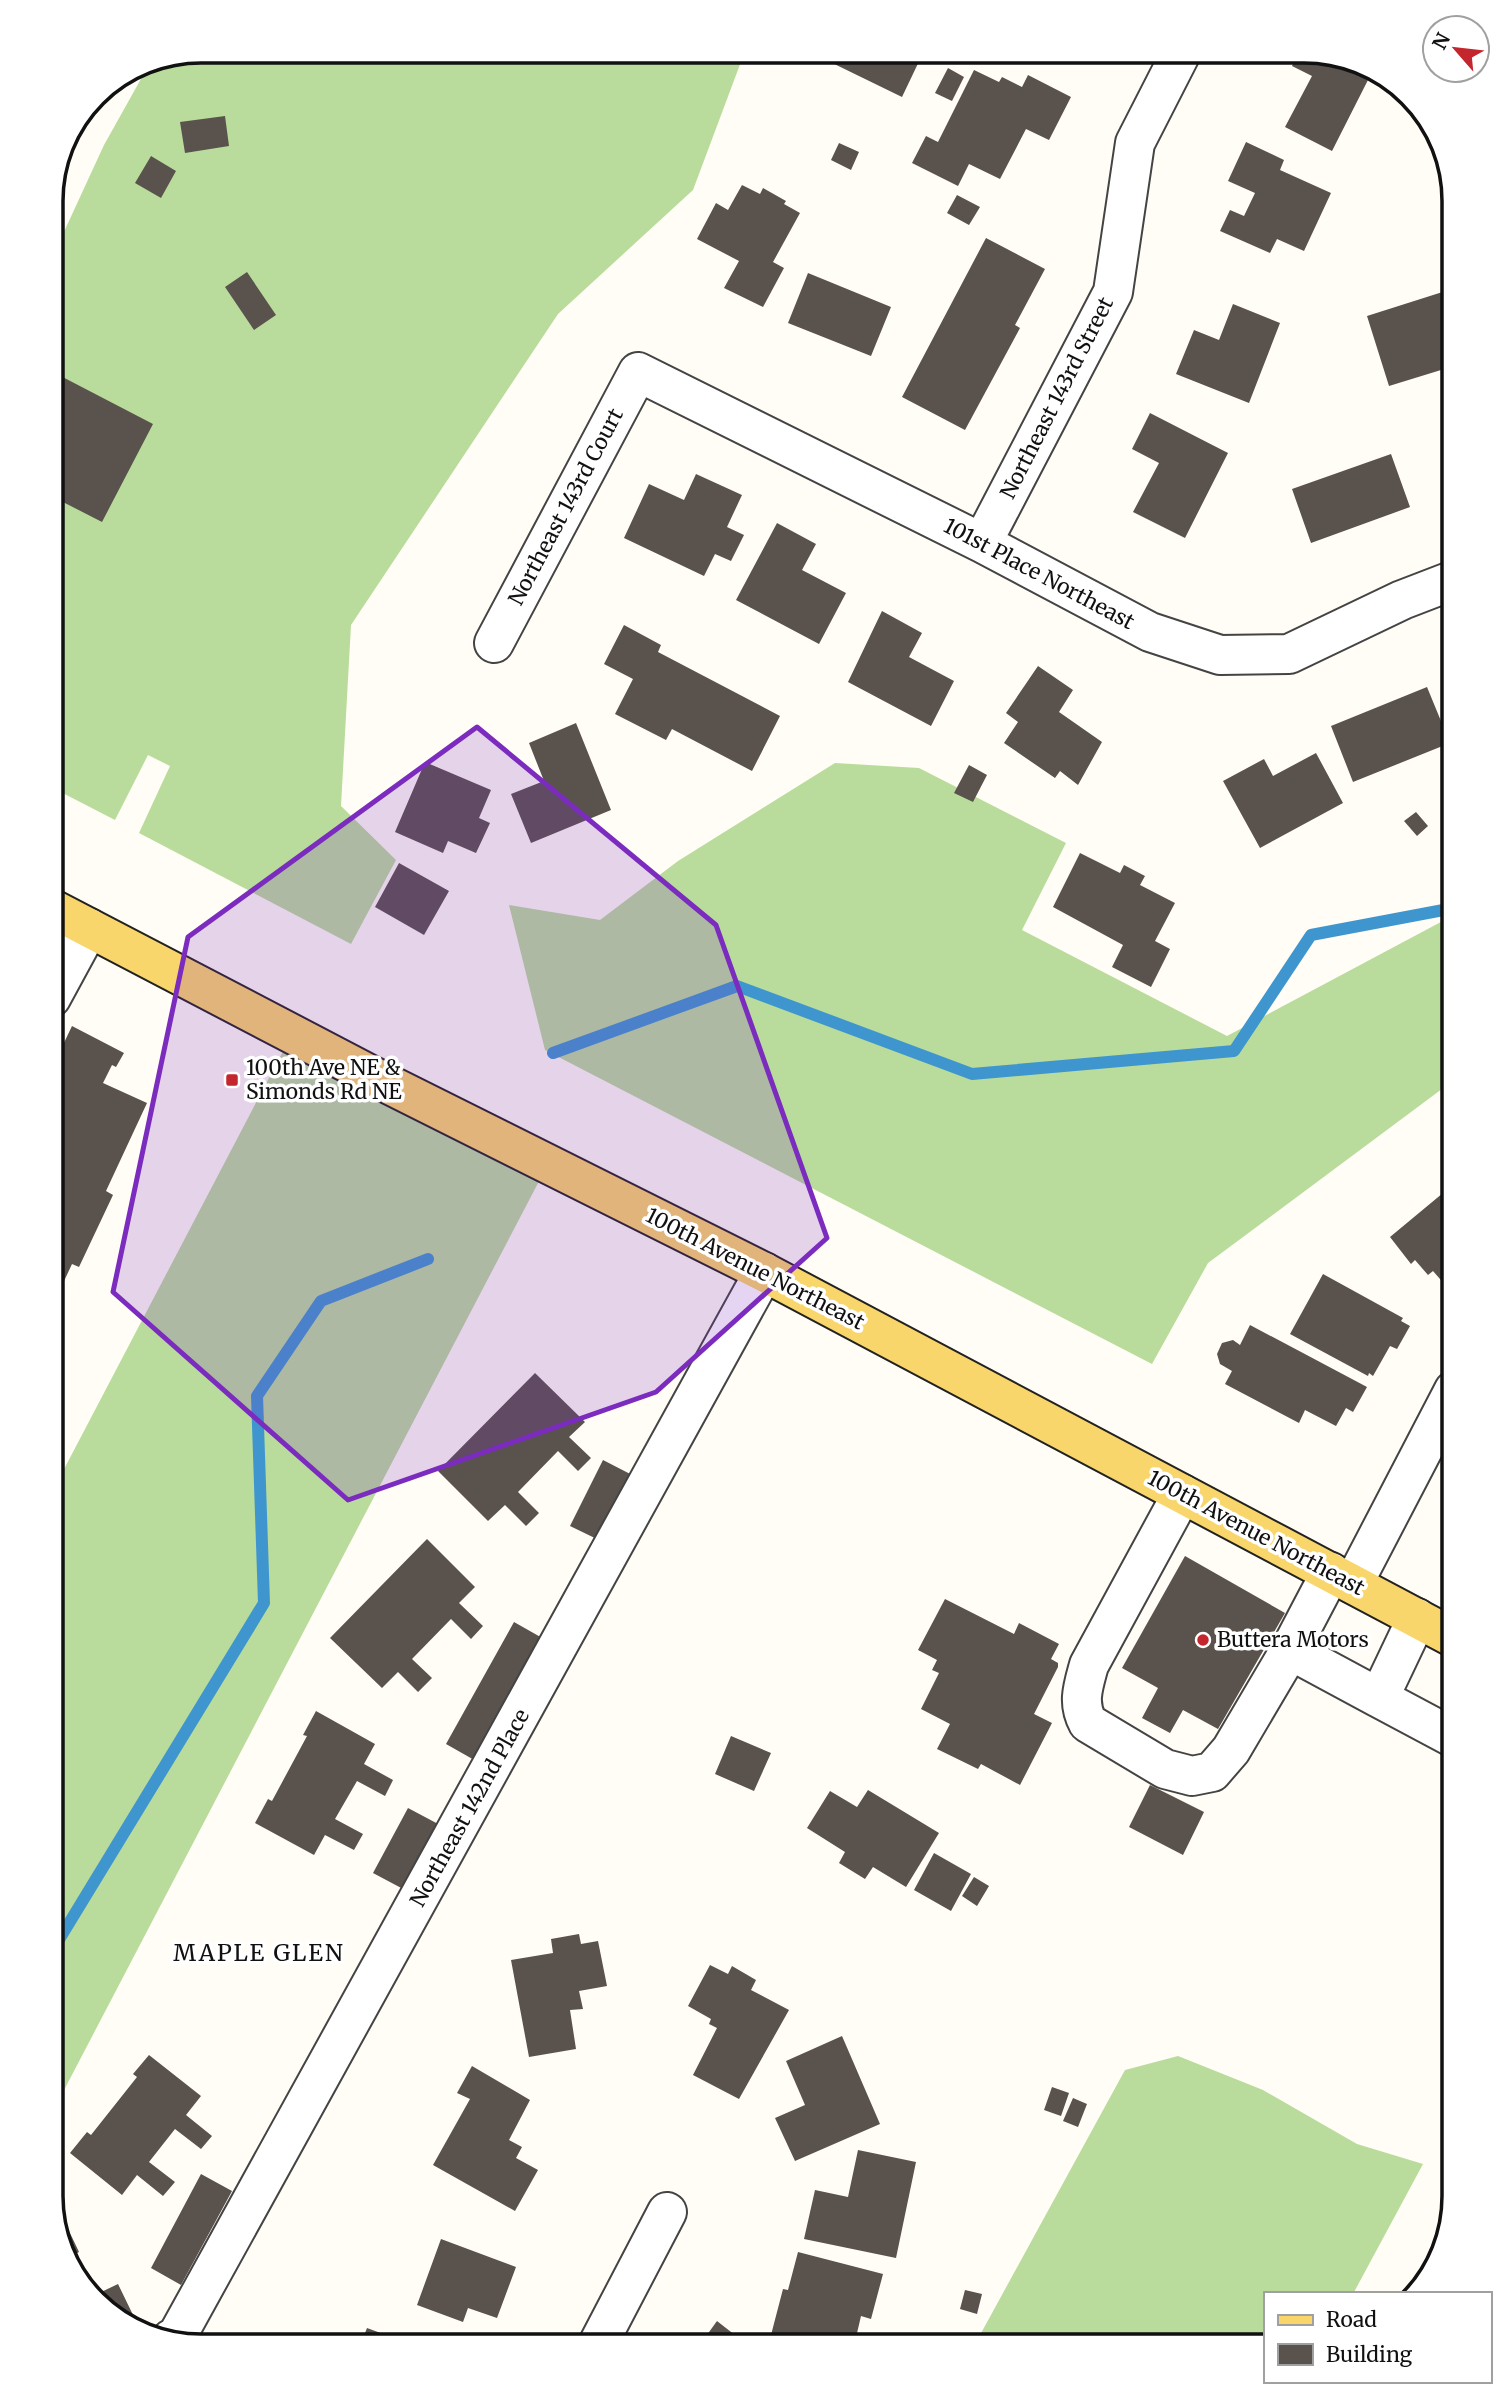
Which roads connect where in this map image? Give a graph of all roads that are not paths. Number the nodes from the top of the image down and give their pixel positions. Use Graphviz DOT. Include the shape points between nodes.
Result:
graph roads {
  1 [pos="1176,63"];
  2 [pos="638,372"];
  3 [pos="982,543"];
  4 [pos="1442,585"];
  5 [pos="494,642"];
  6 [pos="63,915"];
  7 [pos="89,929"];
  8 [pos="63,976"];
  9 [pos="764,1272"];
  10 [pos="1442,1410"];
  11 [pos="1182,1494"];
  12 [pos="1342,1578"];
  13 [pos="1417,1618"];
  14 [pos="1442,1632"];
  15 [pos="1290,1650"];
  16 [pos="1379,1698"];
  17 [pos="1442,1732"];
  18 [pos="667,2213"];
  19 [pos="179,2332"];
  20 [pos="603,2334"];
  1 -- 3 [label="street, Northeast 143rd Street" via="1135,143 1113,292"];
  2 -- 3 [label="street, 101st Place Northeast"];
  2 -- 5 [label="street, Northeast 143rd Court"];
  3 -- 4 [label="street, 101st Place Northeast" via="1150,632 1220,654 1289,654"];
  6 -- 7 [label="main road, 100th Avenue Northeast"];
  7 -- 8 [label="street"];
  7 -- 9 [label="main road, 100th Avenue Northeast"];
  9 -- 11 [label="main road, 100th Avenue Northeast"];
  9 -- 19 [label="street, Northeast 142nd Place"];
  10 -- 12 [label="street"];
  11 -- 12 [label="main road, 100th Avenue Northeast"];
  11 -- 15 [label="street" via="1088,1665 1081,1710 1088,1723 1165,1769 1192,1776 1212,1772 1231,1750"];
  12 -- 13 [label="main road, 100th Avenue Northeast"];
  12 -- 15 [label="street"];
  13 -- 14 [label="main road, 100th Avenue Northeast"];
  13 -- 16 [label="street"];
  15 -- 16 [label="street"];
  16 -- 17 [label="street"];
  18 -- 20 [label="street"];
}
